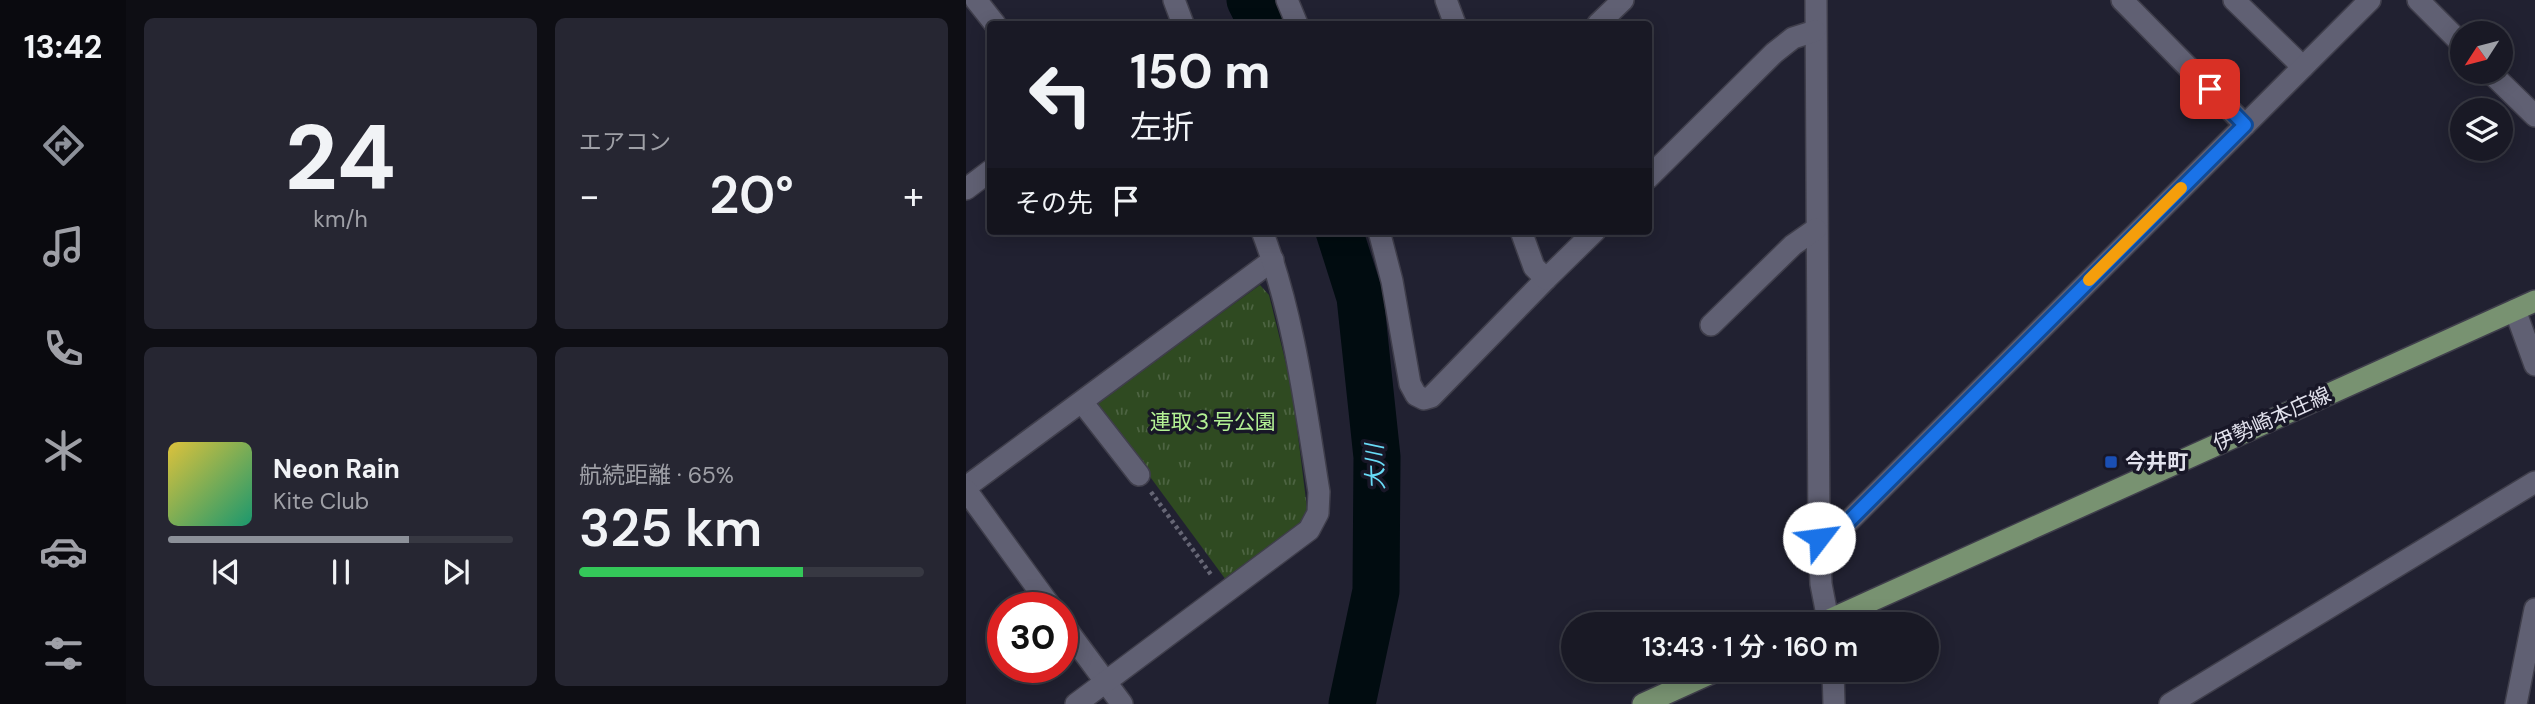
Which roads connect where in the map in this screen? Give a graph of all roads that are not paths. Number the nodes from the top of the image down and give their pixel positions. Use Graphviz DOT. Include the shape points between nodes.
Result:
graph roads {
  1 [pos="976,0"];
  2 [pos="1174,0"];
  3 [pos="1287,0"];
  4 [pos="1446,0"];
  5 [pos="1623,0"];
  6 [pos="1816,0"];
  7 [pos="2122,0"];
  8 [pos="2234,0"];
  9 [pos="2370,0"];
  10 [pos="2418,0"];
  11 [pos="993,21"];
  12 [pos="1182,21"];
  13 [pos="1296,21"];
  14 [pos="1454,21"];
  15 [pos="1601,21"];
  16 [pos="1815,31"];
  17 [pos="2450,32"];
  18 [pos="2303,67"];
  19 [pos="2502,84"];
  20 [pos="2535,116"];
  21 [pos="2245,125"];
  22 [pos="987,173"];
  23 [pos="1652,174"];
  24 [pos="966,189"];
  25 [pos="1816,229"];
  26 [pos="1263,235"];
  27 [pos="1379,235"];
  28 [pos="1522,235"];
  29 [pos="1591,235"];
  30 [pos="1273,261"];
  31 [pos="1546,279"];
  32 [pos="2535,300"];
  33 [pos="2515,310"];
  34 [pos="1711,325"];
  35 [pos="2535,365"];
  36 [pos="1082,402"];
  37 [pos="1139,475"];
  38 [pos="2535,482"];
  39 [pos="966,489"];
  40 [pos="1819,538"];
  41 [pos="1040,592"];
  42 [pos="2535,609"];
  43 [pos="1824,612"];
  44 [pos="1849,612"];
  45 [pos="1078,645"];
  46 [pos="1105,682"];
  47 [pos="1692,682"];
  48 [pos="1833,682"];
  49 [pos="1076,704"];
  50 [pos="1122,704"];
  51 [pos="1643,704"];
  52 [pos="1834,704"];
  53 [pos="2170,704"];
  54 [pos="2516,704"];
  1 -- 11 [label="street"];
  2 -- 12 [label="street"];
  3 -- 13 [label="street"];
  4 -- 14 [label="street"];
  5 -- 15 [label="street"];
  6 -- 16 [label="street"];
  7 -- 21 [label="street"];
  8 -- 18 [label="street"];
  9 -- 18 [label="street"];
  10 -- 17 [label="street"];
  16 -- 23 [label="street" via="1793,38 1774,53"];
  16 -- 25 [label="street"];
  18 -- 21 [label="street"];
  19 -- 20 [label="street"];
  21 -- 40 [label="street" via="1843,527"];
  22 -- 24 [label="street"];
  25 -- 34 [label="street" via="1793,245"];
  25 -- 40 [label="street"];
  26 -- 30 [label="street"];
  27 -- 31 [label="street" via="1410,384 1424,399"];
  28 -- 31 [label="street" via="1534,267"];
  29 -- 31 [label="street"];
  30 -- 36 [label="street"];
  30 -- 46 [label="street" via="1297,359 1320,492 1318,513 1309,530"];
  32 -- 33 [label="main road, 伊勢崎本庄線"];
  33 -- 35 [label="street"];
  33 -- 44 [label="main road, 伊勢崎本庄線"];
  36 -- 37 [label="street"];
  36 -- 39 [label="street"];
  38 -- 53 [label="street"];
  39 -- 41 [label="street"];
  40 -- 43 [label="street"];
  42 -- 54 [label="street"];
  45 -- 46 [label="street"];
  46 -- 49 [label="street"];
  46 -- 50 [label="street"];
  47 -- 51 [label="main road"];
  48 -- 52 [label="street"];
}
